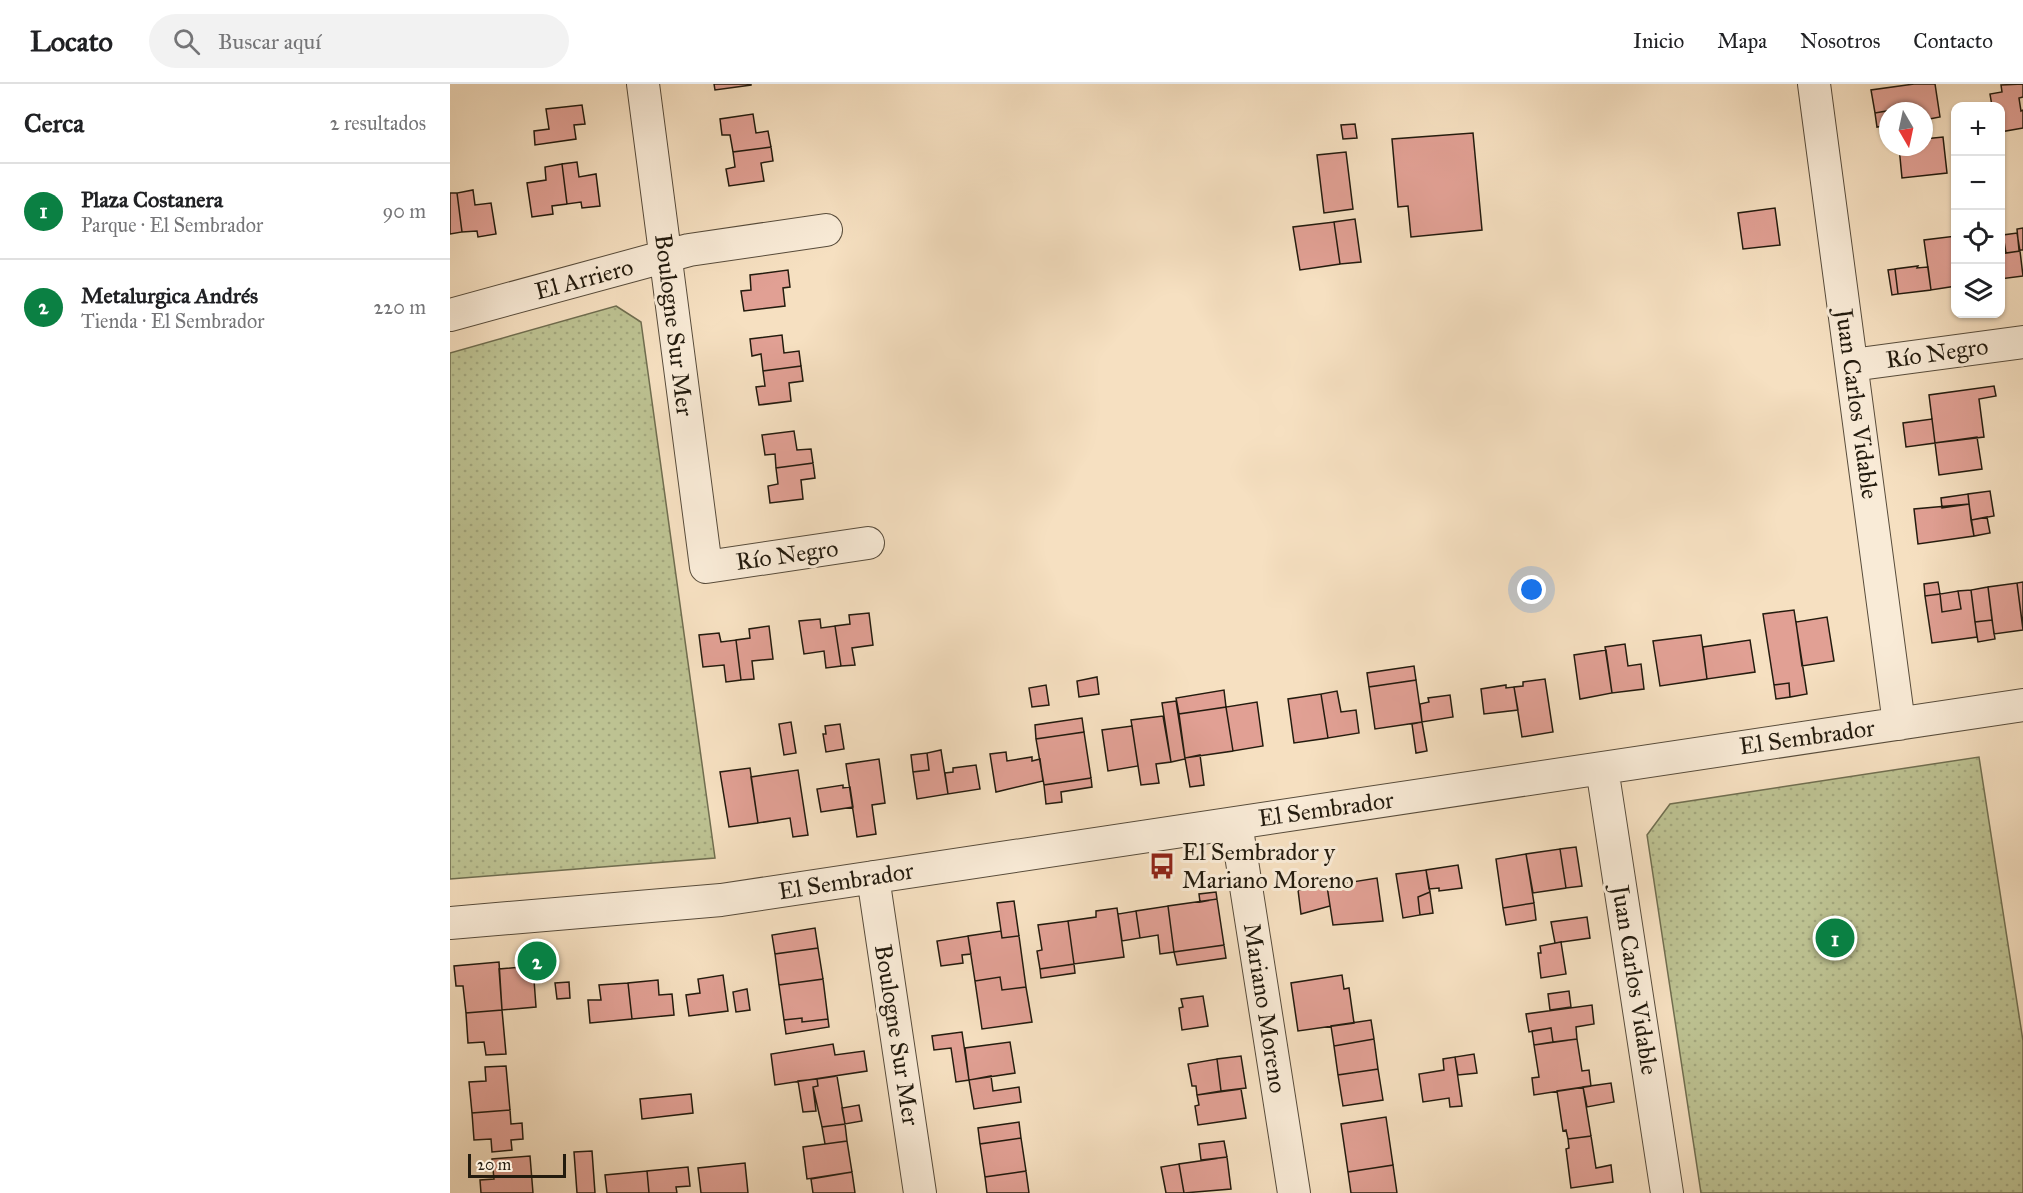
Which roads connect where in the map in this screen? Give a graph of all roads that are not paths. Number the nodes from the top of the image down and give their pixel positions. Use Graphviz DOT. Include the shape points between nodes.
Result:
graph roads {
  1 [pos="643,84"];
  2 [pos="1815,84"];
  3 [pos="826,230"];
  4 [pos="665,257"];
  5 [pos="450,315"];
  6 [pos="2023,342"];
  7 [pos="1852,365"];
  8 [pos="868,543"];
  9 [pos="706,567"];
  10 [pos="2023,705"];
  11 [pos="1899,724"];
  12 [pos="1602,768"];
  13 [pos="1236,823"];
  14 [pos="873,877"];
  15 [pos="450,923"];
  16 [pos="920,1193"];
  17 [pos="1294,1193"];
  18 [pos="1667,1193"];
  1 -- 4 [label="street, Boulogne Sur Mer"];
  2 -- 7 [label="street, Juan Carlos Vidable"];
  3 -- 4 [label="street, El Arriero"];
  4 -- 5 [label="street, El Arriero"];
  4 -- 9 [label="street, Boulogne Sur Mer"];
  6 -- 7 [label="street, Río Negro"];
  7 -- 11 [label="street, Juan Carlos Vidable"];
  8 -- 9 [label="street, Río Negro"];
  10 -- 11 [label="street, El Sembrador"];
  11 -- 12 [label="street, El Sembrador"];
  12 -- 13 [label="street, El Sembrador"];
  12 -- 18 [label="street, Juan Carlos Vidable"];
  13 -- 14 [label="street, El Sembrador"];
  13 -- 17 [label="street, Mariano Moreno"];
  14 -- 15 [label="street, El Sembrador" via="721,900"];
  14 -- 16 [label="street, Boulogne Sur Mer"];
}
